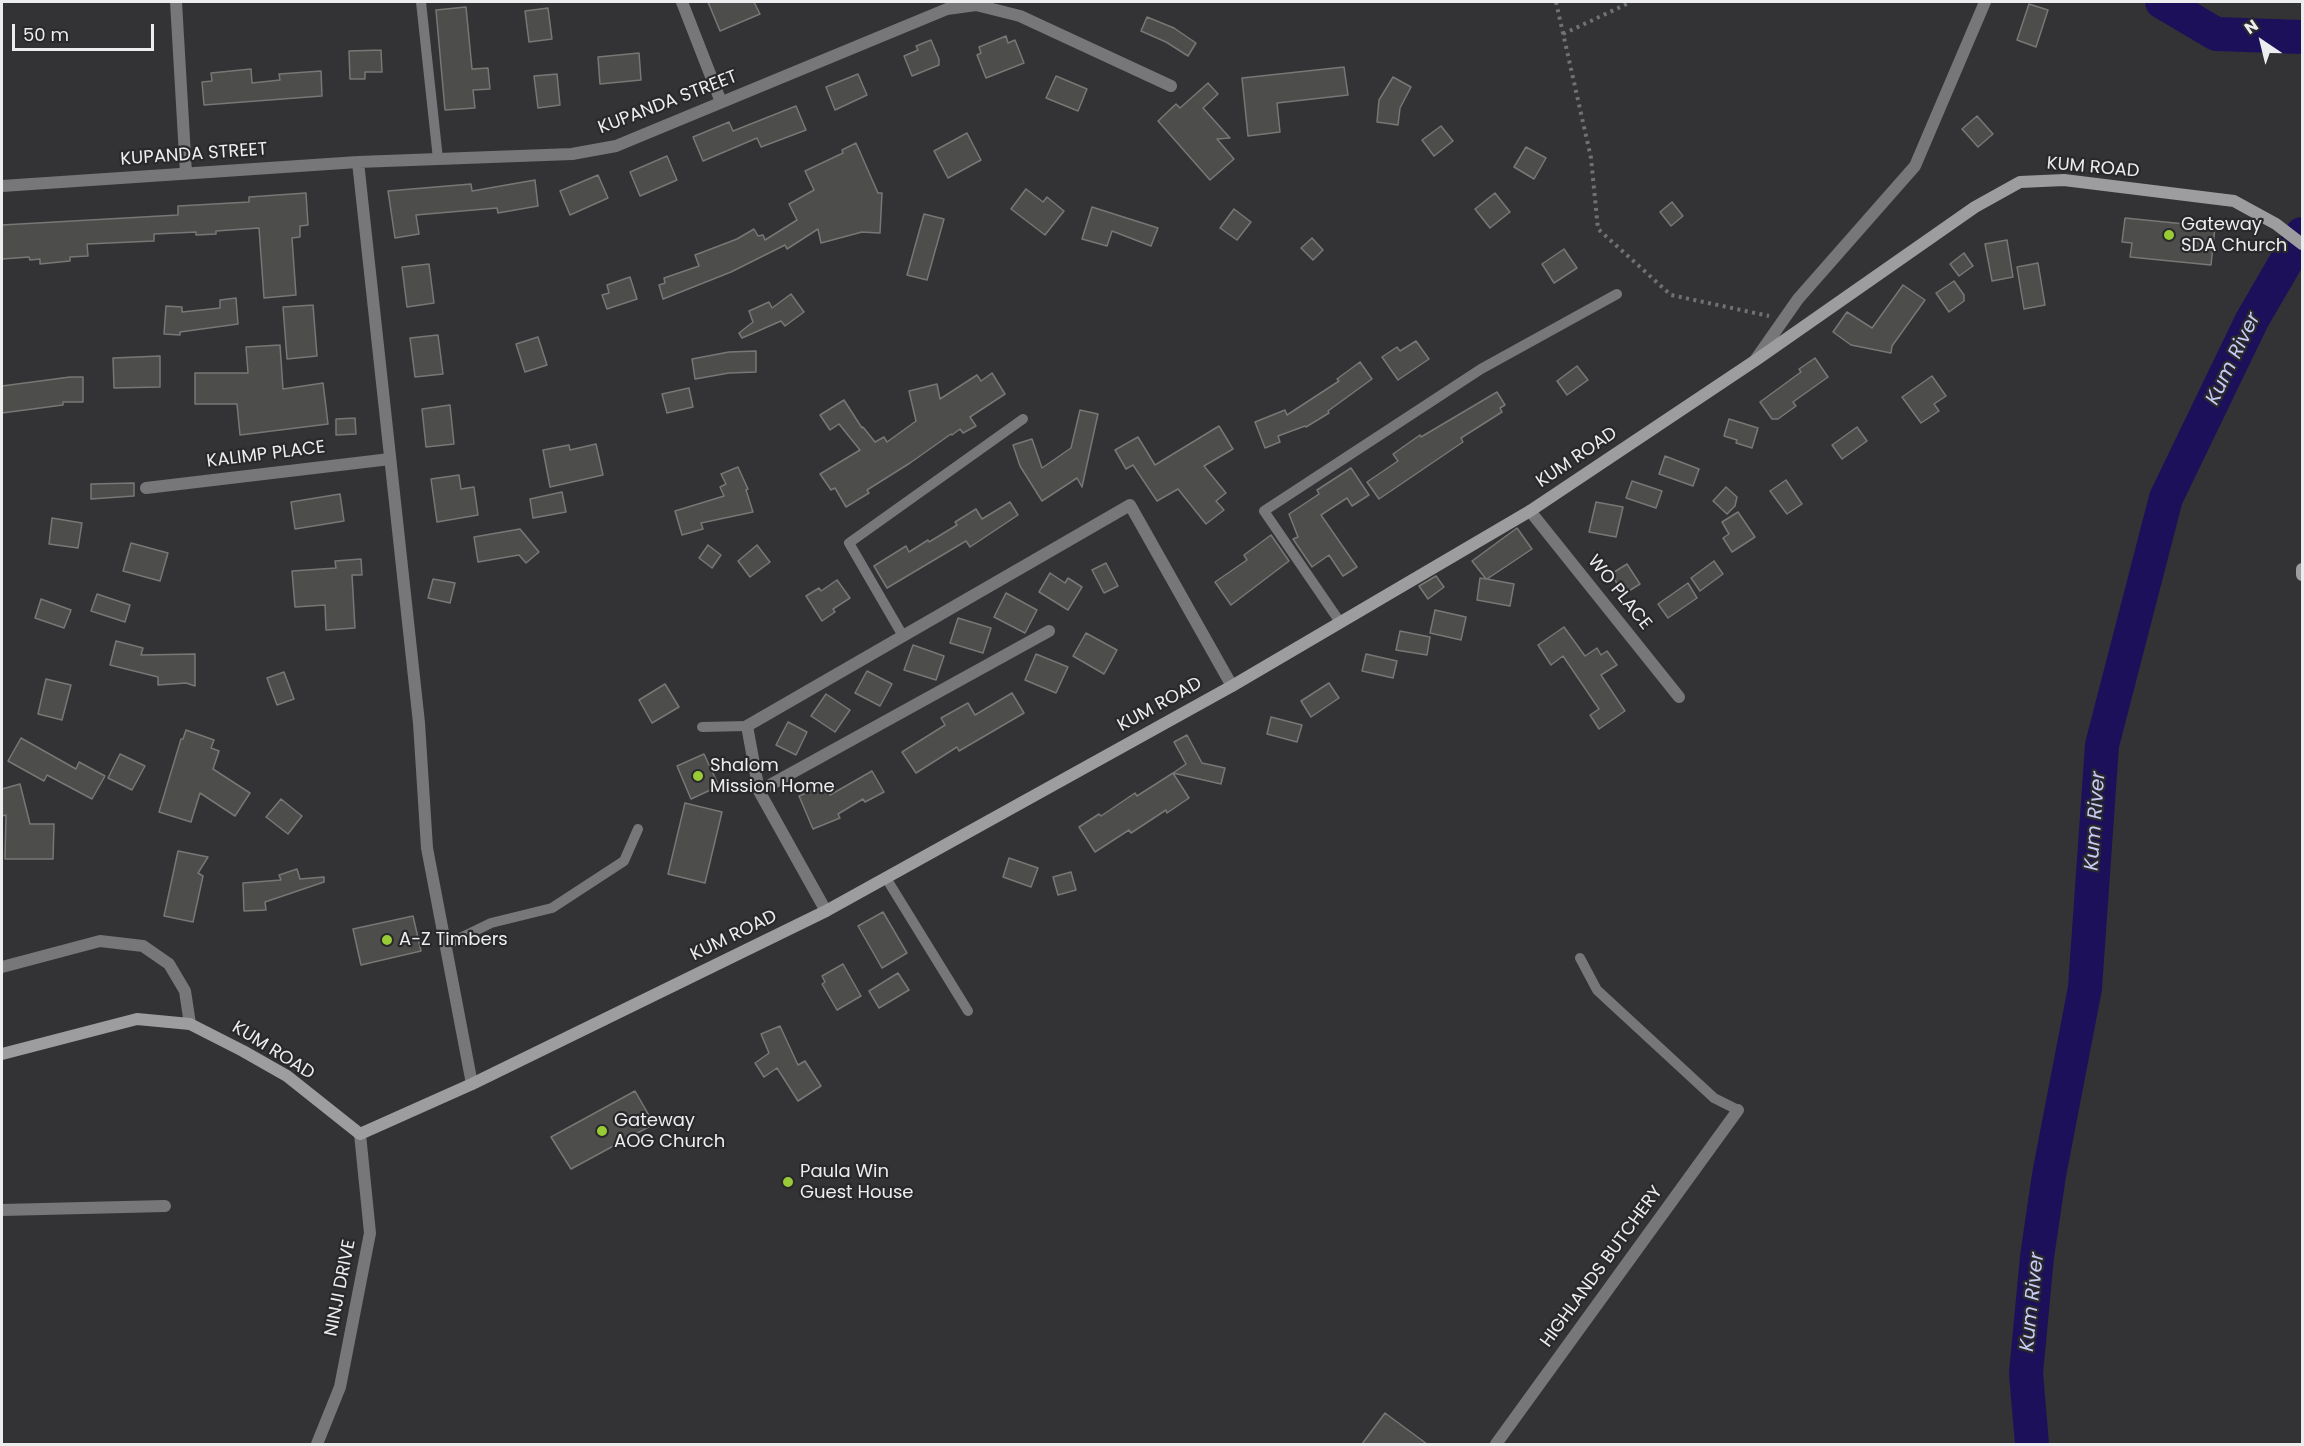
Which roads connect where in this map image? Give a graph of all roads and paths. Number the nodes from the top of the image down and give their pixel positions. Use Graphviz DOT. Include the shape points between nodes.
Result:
graph roads {
  1 [pos="176,2"];
  2 [pos="421,2"];
  3 [pos="682,2"];
  4 [pos="1556,2"];
  5 [pos="1631,2"];
  6 [pos="1985,2"];
  7 [pos="1563,34"];
  8 [pos="1171,86"];
  9 [pos="721,102"];
  10 [pos="438,159"];
  11 [pos="358,162"];
  12 [pos="186,173"];
  13 [pos="2,186"];
  14 [pos="2302,244"];
  15 [pos="1617,294"];
  16 [pos="1784,320"];
  17 [pos="1755,360"];
  18 [pos="1023,419"];
  19 [pos="390,459"];
  20 [pos="146,488"];
  21 [pos="1530,511"];
  22 [pos="2302,569"];
  23 [pos="2302,574"];
  24 [pos="1340,622"];
  25 [pos="1049,631"];
  26 [pos="903,636"];
  27 [pos="1232,686"];
  28 [pos="1679,697"];
  29 [pos="747,726"];
  30 [pos="702,727"];
  31 [pos="759,791"];
  32 [pos="638,829"];
  33 [pos="886,878"];
  34 [pos="826,911"];
  35 [pos="446,945"];
  36 [pos="1580,958"];
  37 [pos="2,967"];
  38 [pos="968,1011"];
  39 [pos="190,1024"];
  40 [pos="2,1054"];
  41 [pos="472,1084"];
  42 [pos="1738,1110"];
  43 [pos="360,1134"];
  44 [pos="165,1206"];
  45 [pos="2,1210"];
  46 [pos="317,1444"];
  47 [pos="1496,1444"];
  1 -- 12 [label="street"];
  2 -- 10 [label="lane"];
  3 -- 9 [label="street"];
  4 -- 7 [label="path"];
  5 -- 7 [label="path"];
  6 -- 16 [label="street" via="1915,166"];
  7 -- 16 [label="path" via="1591,158 1598,229 1671,295"];
  8 -- 9 [label="street, KUPANDA STREET" via="1020,16 976,6 947,9"];
  9 -- 10 [label="street, KUPANDA STREET" via="616,146 572,154"];
  10 -- 11 [label="street, KUPANDA STREET"];
  11 -- 12 [label="street, KUPANDA STREET"];
  11 -- 19 [label="street"];
  12 -- 13 [label="street, KUPANDA STREET"];
  14 -- 17 [label="street, KUM ROAD" via="2276,224 2234,201 2064,180 2020,182 1975,207"];
  15 -- 24 [label="lane" via="1481,369 1264,511"];
  16 -- 17 [label="street"];
  17 -- 21 [label="street, KUM ROAD"];
  18 -- 26 [label="lane" via="849,543"];
  19 -- 20 [label="street, KALIMP PLACE"];
  19 -- 35 [label="street" via="419,723 427,848"];
  21 -- 24 [label="street, KUM ROAD"];
  21 -- 28 [label="street, WO PLACE"];
  22 -- 23 [label="street"];
  24 -- 27 [label="street, KUM ROAD"];
  25 -- 31 [label="street"];
  26 -- 27 [label="street" via="1130,506"];
  26 -- 29 [label="street"];
  27 -- 33 [label="street, KUM ROAD"];
  29 -- 30 [label="lane"];
  29 -- 31 [label="street"];
  31 -- 34 [label="street"];
  32 -- 35 [label="lane" via="624,861 552,908 491,924"];
  33 -- 34 [label="street, KUM ROAD"];
  33 -- 38 [label="lane"];
  34 -- 41 [label="street, KUM ROAD"];
  35 -- 41 [label="street"];
  36 -- 42 [label="lane" via="1597,990 1714,1098"];
  37 -- 39 [label="street" via="100,941 143,946 169,964 185,991"];
  39 -- 40 [label="street, KUM ROAD" via="137,1019"];
  39 -- 43 [label="street, KUM ROAD" via="286,1076"];
  41 -- 43 [label="street, KUM ROAD"];
  42 -- 47 [label="street, HIGHLANDS BUTCHERY"];
  43 -- 46 [label="street, NINJI DRIVE" via="370,1233 340,1387"];
  44 -- 45 [label="street"];
}
